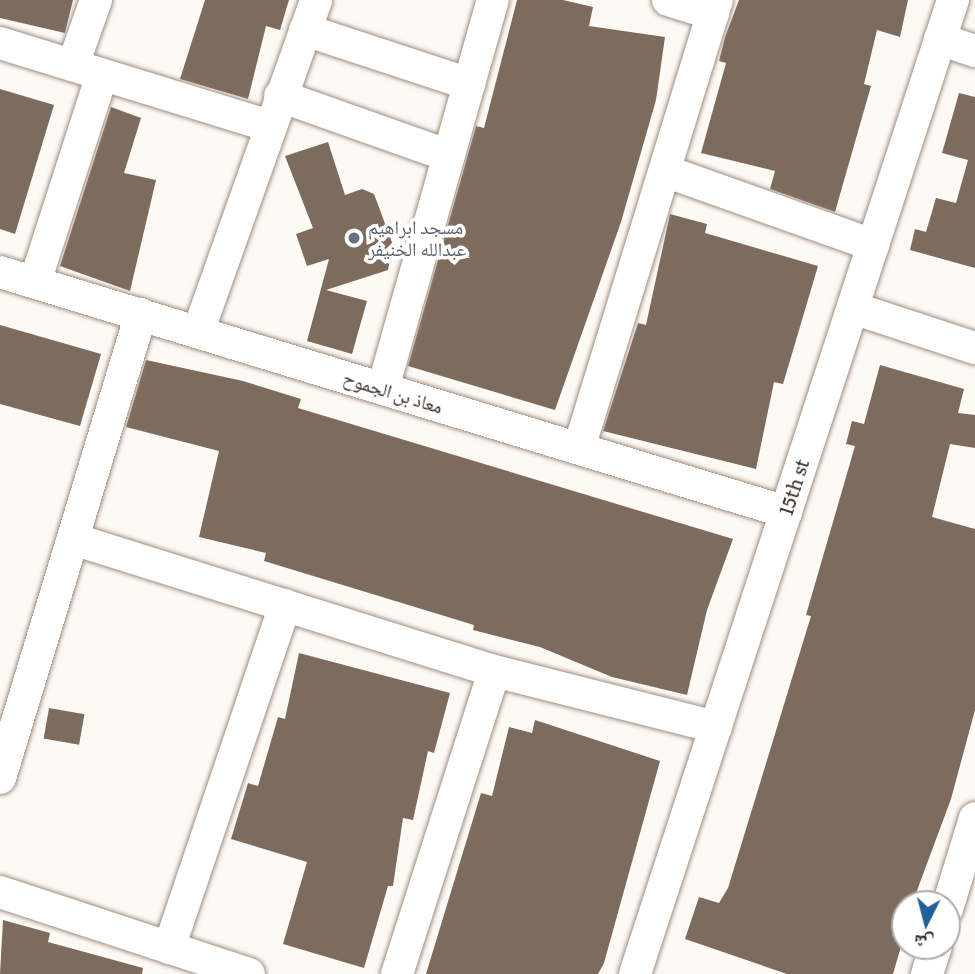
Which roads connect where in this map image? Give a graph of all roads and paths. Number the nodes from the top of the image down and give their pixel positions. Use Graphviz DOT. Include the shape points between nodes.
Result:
graph roads {
  1 [pos="96,0"];
  2 [pos="316,0"];
  3 [pos="493,0"];
  4 [pos="668,0"];
  5 [pos="953,0"];
  6 [pos="715,7"];
  7 [pos="305,30"];
  8 [pos="940,39"];
  9 [pos="0,43"];
  10 [pos="975,51"];
  11 [pos="88,70"];
  12 [pos="469,84"];
  13 [pos="280,96"];
  14 [pos="269,126"];
  15 [pos="449,156"];
  16 [pos="665,171"];
  17 [pos="873,245"];
  18 [pos="0,272"];
  19 [pos="35,282"];
  20 [pos="853,308"];
  21 [pos="141,314"];
  22 [pos="198,332"];
  23 [pos="975,348"];
  24 [pos="383,388"];
  25 [pos="579,449"];
  26 [pos="786,512"];
  27 [pos="73,539"];
  28 [pos="285,605"];
  29 [pos="494,671"];
  30 [pos="716,727"];
  31 [pos="0,779"];
  32 [pos="972,838"];
  33 [pos="954,890"];
  34 [pos="0,892"];
  35 [pos="169,948"];
  36 [pos="249,974"];
  37 [pos="397,974"];
  38 [pos="635,974"];
  1 -- 11 [label="street"];
  2 -- 7 [label="street"];
  3 -- 12 [label="street"];
  4 -- 6 [label="street"];
  5 -- 8 [label="street, 15th st"];
  6 -- 16 [label="street"];
  7 -- 12 [label="street"];
  7 -- 13 [label="street"];
  8 -- 10 [label="street"];
  8 -- 17 [label="street, 15th st"];
  9 -- 11 [label="street"];
  11 -- 14 [label="street"];
  11 -- 19 [label="street"];
  12 -- 15 [label="street"];
  13 -- 14 [label="street"];
  13 -- 15 [label="street"];
  14 -- 22 [label="street"];
  15 -- 24 [label="street"];
  16 -- 17 [label="street"];
  16 -- 25 [label="street"];
  17 -- 20 [label="street, 15th st"];
  18 -- 19 [label="street, معاذ بن الجموح"];
  19 -- 21 [label="street, معاذ بن الجموح"];
  20 -- 23 [label="street"];
  20 -- 26 [label="street, 15th st"];
  21 -- 22 [label="street, معاذ بن الجموح"];
  21 -- 27 [label="street"];
  22 -- 24 [label="street, معاذ بن الجموح"];
  24 -- 25 [label="street, معاذ بن الجموح"];
  25 -- 26 [label="street, معاذ بن الجموح"];
  26 -- 30 [label="street, 15th st"];
  27 -- 28 [label="street"];
  27 -- 31 [label="street"];
  28 -- 29 [label="street"];
  28 -- 35 [label="street"];
  29 -- 30 [label="street"];
  29 -- 37 [label="street"];
  30 -- 38 [label="street, 15th st"];
  32 -- 33 [label="street"];
  34 -- 35 [label="street"];
  35 -- 36 [label="street"];
}
